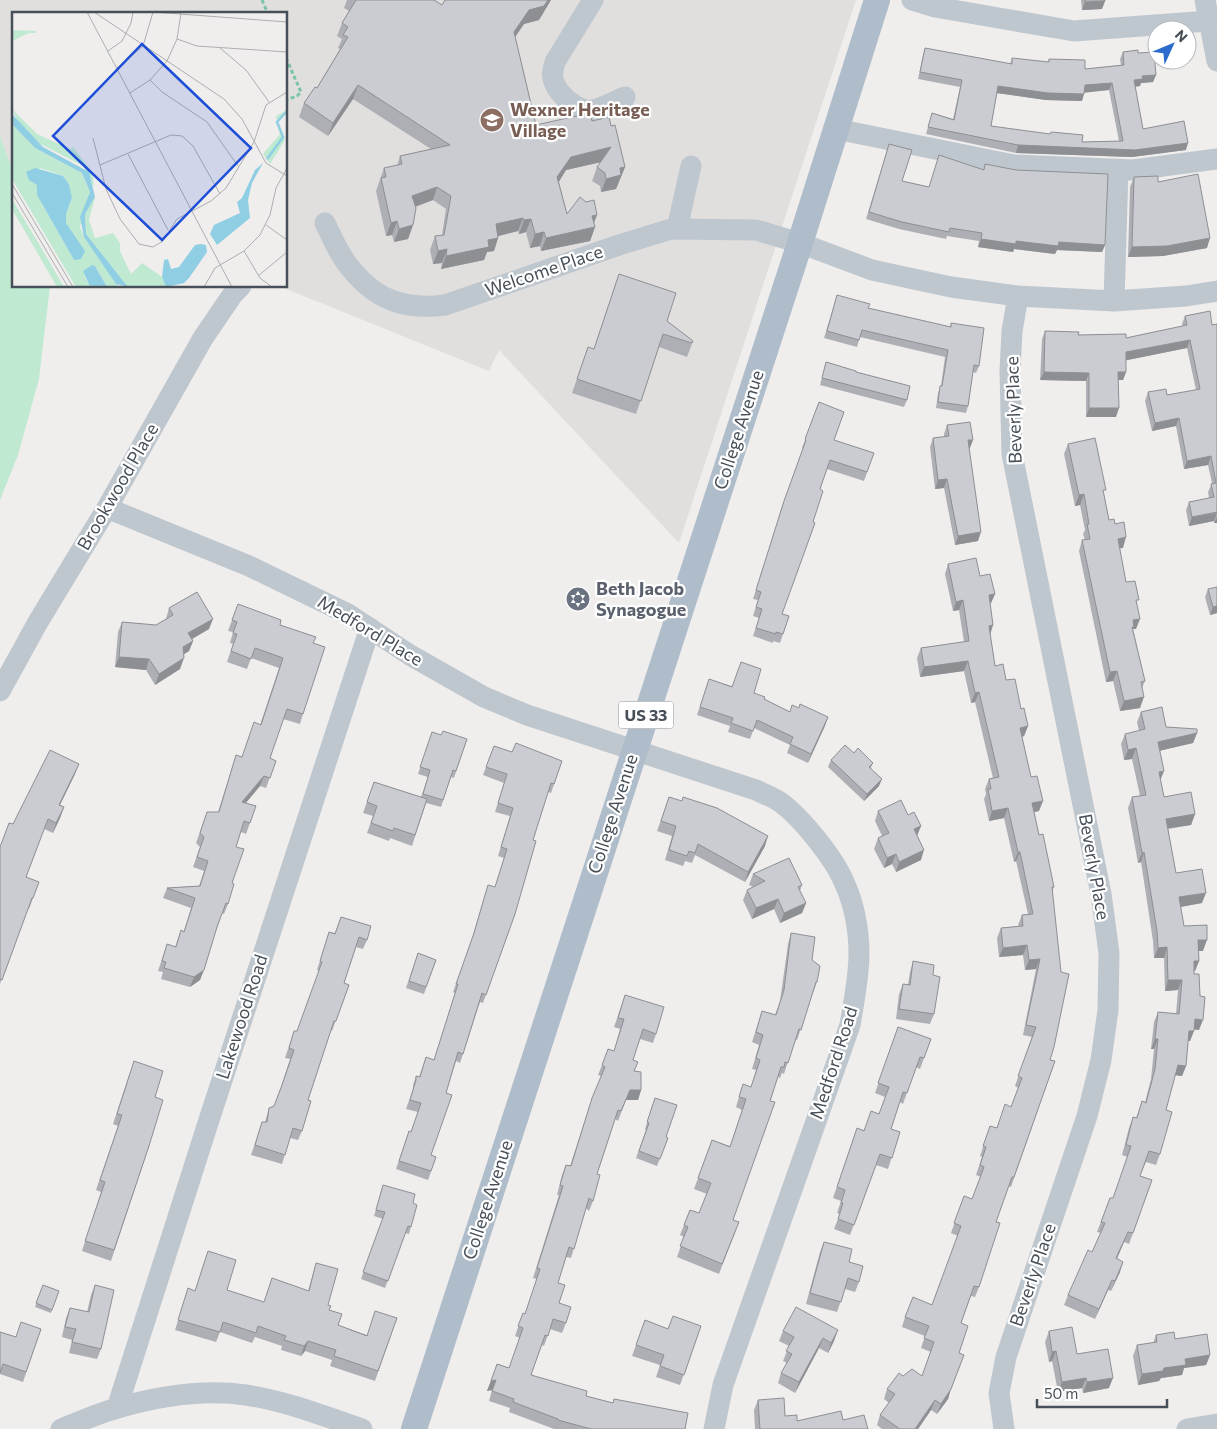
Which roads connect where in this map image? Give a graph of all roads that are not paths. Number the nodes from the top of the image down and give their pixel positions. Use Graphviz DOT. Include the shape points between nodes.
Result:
graph roads {
  1 [pos="593,0"];
  2 [pos="878,0"];
  3 [pos="912,0"];
  4 [pos="1205,0"];
  5 [pos="1213,20"];
  6 [pos="1217,61"];
  7 [pos="625,97"];
  8 [pos="836,129"];
  9 [pos="1217,159"];
  10 [pos="691,166"];
  11 [pos="1118,170"];
  12 [pos="325,223"];
  13 [pos="677,229"];
  14 [pos="800,243"];
  15 [pos="239,288"];
  16 [pos="1217,291"];
  17 [pos="1018,296"];
  18 [pos="1114,300"];
  19 [pos="106,508"];
  20 [pos="370,628"];
  21 [pos="0,691"];
  22 [pos="634,750"];
  23 [pos="117,1408"];
  24 [pos="1217,1424"];
  25 [pos="61,1429"];
  26 [pos="362,1429"];
  27 [pos="414,1429"];
  28 [pos="714,1429"];
  29 [pos="1004,1429"];
  30 [pos="1186,1429"];
  1 -- 7 [label="street" via="554,62 554,82 565,98 577,107 591,110"];
  2 -- 8 [label="main road, College Avenue / US 33"];
  3 -- 5 [label="street" via="935,7 1074,31"];
  4 -- 5 [label="street"];
  5 -- 6 [label="street"];
  8 -- 11 [label="street" via="1014,165"];
  8 -- 14 [label="main road, College Avenue / US 33"];
  9 -- 11 [label="street"];
  10 -- 13 [label="street"];
  11 -- 18 [label="street"];
  12 -- 13 [label="street, Welcome Place" via="352,270 372,289 396,302 426,308 445,305 619,245"];
  13 -- 14 [label="street, Welcome Place" via="756,230"];
  14 -- 17 [label="street, Welcome Place" via="872,270 952,287"];
  14 -- 22 [label="main road, College Avenue / US 33"];
  15 -- 19 [label="street, Brookwood Place" via="203,338"];
  16 -- 18 [label="street, Welcome Place"];
  17 -- 18 [label="street, Welcome Place"];
  17 -- 29 [label="street, Beverly Place" via="1010,371 1012,454 1099,884 1109,953 1108,1010 1101,1060 1087,1116 1006,1357 1000,1394"];
  19 -- 20 [label="street, Medford Place" via="249,566"];
  19 -- 21 [label="street, Brookwood Place"];
  20 -- 22 [label="street, Medford Place" via="484,697 526,715"];
  20 -- 23 [label="street, Lakewood Road"];
  22 -- 27 [label="main road, College Avenue / US 33"];
  22 -- 28 [label="street, Medford Road" via="732,781 780,802 799,819 844,881 852,907 859,953 850,1025 724,1385"];
  23 -- 25 [label="street"];
  23 -- 26 [label="street" via="162,1397 208,1393 246,1396 300,1408"];
  24 -- 30 [label="street"];
}
